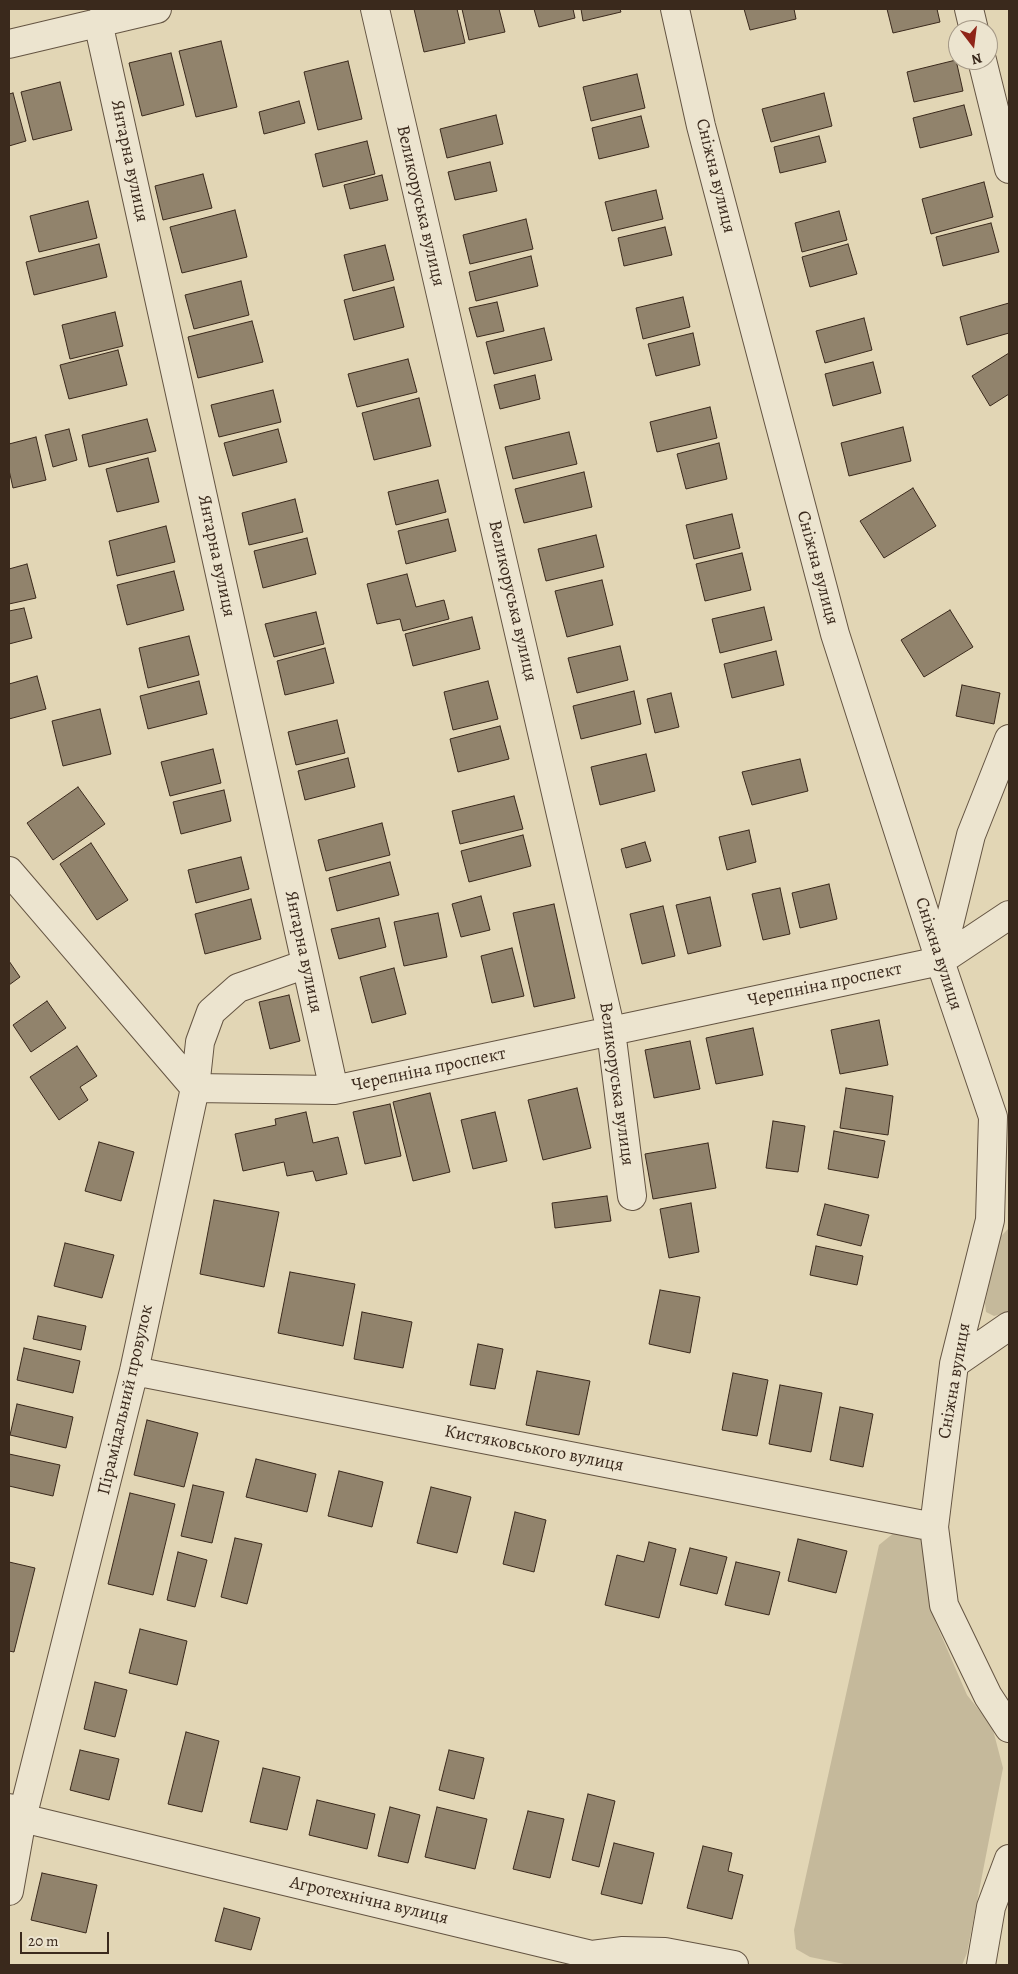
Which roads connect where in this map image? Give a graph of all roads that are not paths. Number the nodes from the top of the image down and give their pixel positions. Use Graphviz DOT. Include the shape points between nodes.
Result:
graph roads {
  1 [pos="157,9"];
  2 [pos="374,9"];
  3 [pos="675,9"];
  4 [pos="98,22"];
  5 [pos="9,44"];
  6 [pos="984,70"];
  7 [pos="1009,169"];
  8 [pos="1009,739"];
  9 [pos="9,872"];
  10 [pos="1009,915"];
  11 [pos="940,960"];
  12 [pos="306,964"];
  13 [pos="611,1030"];
  14 [pos="194,1088"];
  15 [pos="334,1090"];
  16 [pos="993,1117"];
  17 [pos="1009,1143"];
  18 [pos="632,1196"];
  19 [pos="1009,1326"];
  20 [pos="954,1364"];
  21 [pos="134,1372"];
  22 [pos="934,1527"];
  23 [pos="1009,1728"];
  24 [pos="16,1813"];
  25 [pos="1009,1859"];
  26 [pos="9,1891"];
  27 [pos="592,1955"];
  28 [pos="564,1965"];
  29 [pos="734,1965"];
  30 [pos="980,1965"];
  1 -- 4 [label="street"];
  2 -- 13 [label="street, Великоруська вулиця"];
  3 -- 11 [label="street, Сніжна вулиця" via="701,126 835,634"];
  4 -- 5 [label="street"];
  4 -- 12 [label="street, Янтарна вулиця"];
  6 -- 7 [label="street"];
  8 -- 11 [label="street" via="971,836"];
  9 -- 14 [label="street"];
  10 -- 11 [label="street"];
  11 -- 13 [label="street, Черепніна проспект"];
  11 -- 16 [label="street, Сніжна вулиця"];
  12 -- 14 [label="street, Пірамідальний провулок" via="238,988 211,1012 200,1042"];
  12 -- 15 [label="street, Янтарна вулиця"];
  13 -- 15 [label="street, Черепніна проспект"];
  13 -- 18 [label="street, Великоруська вулиця"];
  14 -- 15 [label="street, Черепніна проспект"];
  14 -- 21 [label="street, Пірамідальний провулок"];
  16 -- 17 [label="street, Сніжна вулиця"];
  16 -- 20 [label="street, Сніжна вулиця" via="990,1220"];
  19 -- 20 [label="street"];
  20 -- 22 [label="street, Сніжна вулиця"];
  21 -- 22 [label="street, Кистяковського вулиця"];
  21 -- 24 [label="street, Пірамідальний провулок"];
  22 -- 23 [label="street, Сніжна вулиця" via="944,1605 988,1696"];
  24 -- 26 [label="street, Пірамідальний провулок"];
  24 -- 27 [label="street, Агротехнічна вулиця"];
  25 -- 30 [label="street" via="991,1907"];
  27 -- 28 [label="street"];
  27 -- 29 [label="street, Агротехнічна вулиця" via="623,1951 666,1952"];
}
